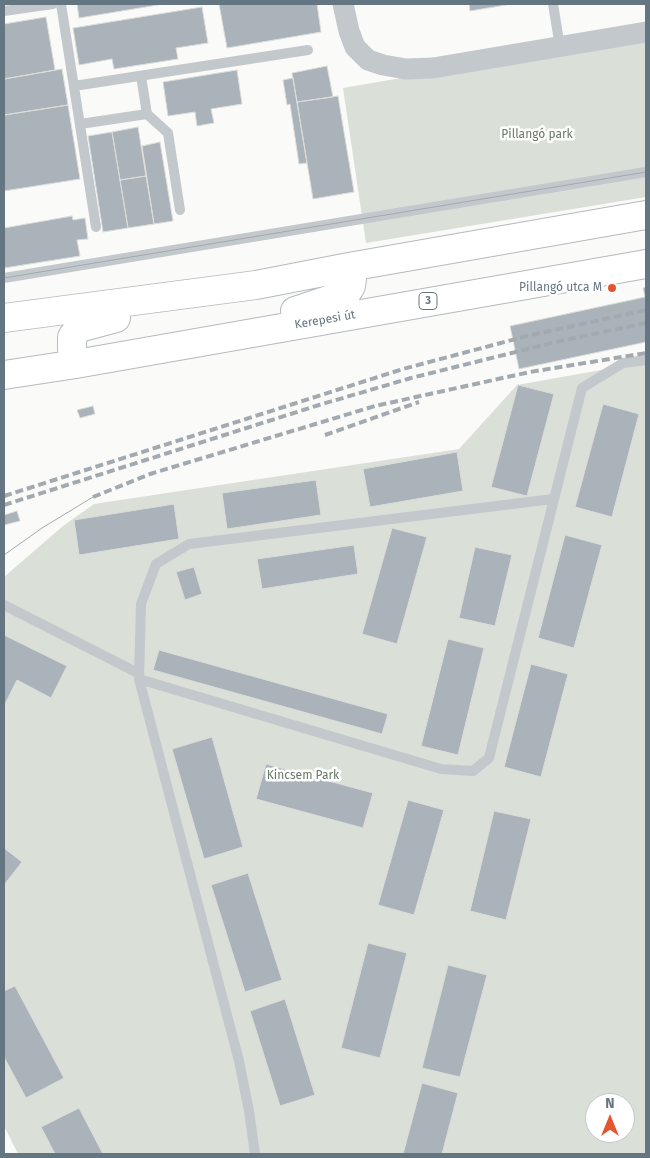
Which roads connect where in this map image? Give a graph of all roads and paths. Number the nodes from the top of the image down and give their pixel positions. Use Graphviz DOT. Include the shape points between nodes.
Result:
graph roads {
  1 [pos="53,4"];
  2 [pos="61,4"];
  3 [pos="343,4"];
  4 [pos="553,4"];
  5 [pos="4,12"];
  6 [pos="646,32"];
  7 [pos="560,47"];
  8 [pos="308,50"];
  9 [pos="141,76"];
  10 [pos="74,86"];
  11 [pos="147,114"];
  12 [pos="80,124"];
  13 [pos="646,172"];
  14 [pos="180,210"];
  15 [pos="646,215"];
  16 [pos="96,227"];
  17 [pos="646,264"];
  18 [pos="349,267"];
  19 [pos="4,278"];
  20 [pos="256,286"];
  21 [pos="4,318"];
  22 [pos="210,340"];
  23 [pos="646,360"];
  24 [pos="76,364"];
  25 [pos="4,375"];
  26 [pos="553,499"];
  27 [pos="4,605"];
  28 [pos="138,676"];
  29 [pos="255,1154"];
  1 -- 5 [label="lane"];
  2 -- 10 [label="lane"];
  3 -- 7 [label="street" via="355,47 368,60 383,65 406,69 433,68"];
  4 -- 7 [label="lane"];
  6 -- 7 [label="street"];
  8 -- 9 [label="lane"];
  9 -- 10 [label="lane"];
  9 -- 11 [label="lane"];
  10 -- 12 [label="lane"];
  11 -- 12 [label="lane"];
  11 -- 14 [label="lane" via="168,134"];
  12 -- 16 [label="lane"];
  13 -- 19 [label="lane"];
  15 -- 18 [label="main road"];
  17 -- 22 [label="main road, Kerepesi út / 3"];
  18 -- 20 [label="main road"];
  18 -- 22 [label="main road" via="352,278 346,294"];
  20 -- 21 [label="main road"];
  20 -- 24 [label="main road" via="79,328 72,337"];
  22 -- 24 [label="main road, Kerepesi út / 3"];
  23 -- 26 [label="lane" via="622,363 582,388"];
  24 -- 25 [label="main road, Kerepesi út / 3"];
  26 -- 28 [label="lane" via="189,544 156,564 141,604"];
  26 -- 28 [label="lane" via="489,758 472,771 441,769"];
  27 -- 28 [label="lane"];
  28 -- 29 [label="lane" via="239,1061"];
}
